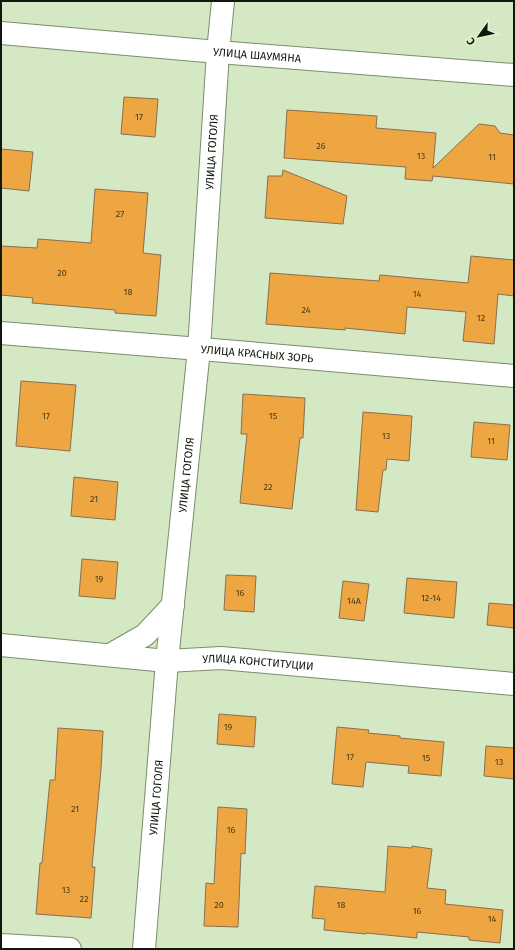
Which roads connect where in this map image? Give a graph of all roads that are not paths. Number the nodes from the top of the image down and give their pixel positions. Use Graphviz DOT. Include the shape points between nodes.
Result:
graph roads {
  1 [pos="223,1"];
  2 [pos="1,33"];
  3 [pos="218,52"];
  4 [pos="514,76"];
  5 [pos="1,333"];
  6 [pos="199,349"];
  7 [pos="514,376"];
  8 [pos="173,604"];
  9 [pos="1,645"];
  10 [pos="110,656"];
  11 [pos="167,661"];
  12 [pos="514,684"];
  13 [pos="1,945"];
  14 [pos="70,949"];
  15 [pos="144,949"];
  1 -- 3 [label="street, УЛИЦА ГОГОЛЯ"];
  2 -- 3 [label="street, УЛИЦА ШАУМЯНА"];
  3 -- 4 [label="street, УЛИЦА ШАУМЯНА"];
  3 -- 6 [label="street, УЛИЦА ГОГОЛЯ"];
  5 -- 6 [label="street, УЛИЦА КРАСНЫХ ЗОРЬ"];
  6 -- 7 [label="street, УЛИЦА КРАСНЫХ ЗОРЬ"];
  6 -- 8 [label="street, УЛИЦА ГОГОЛЯ"];
  8 -- 10 [label="street" via="145,634"];
  8 -- 11 [label="street, УЛИЦА ГОГОЛЯ"];
  9 -- 10 [label="street, УЛИЦА КОНСТИТУЦИИ"];
  10 -- 11 [label="street, УЛИЦА КОНСТИТУЦИИ"];
  11 -- 12 [label="street, УЛИЦА КОНСТИТУЦИИ" via="221,658"];
  11 -- 15 [label="street, УЛИЦА ГОГОЛЯ"];
  13 -- 14 [label="street"];
}
